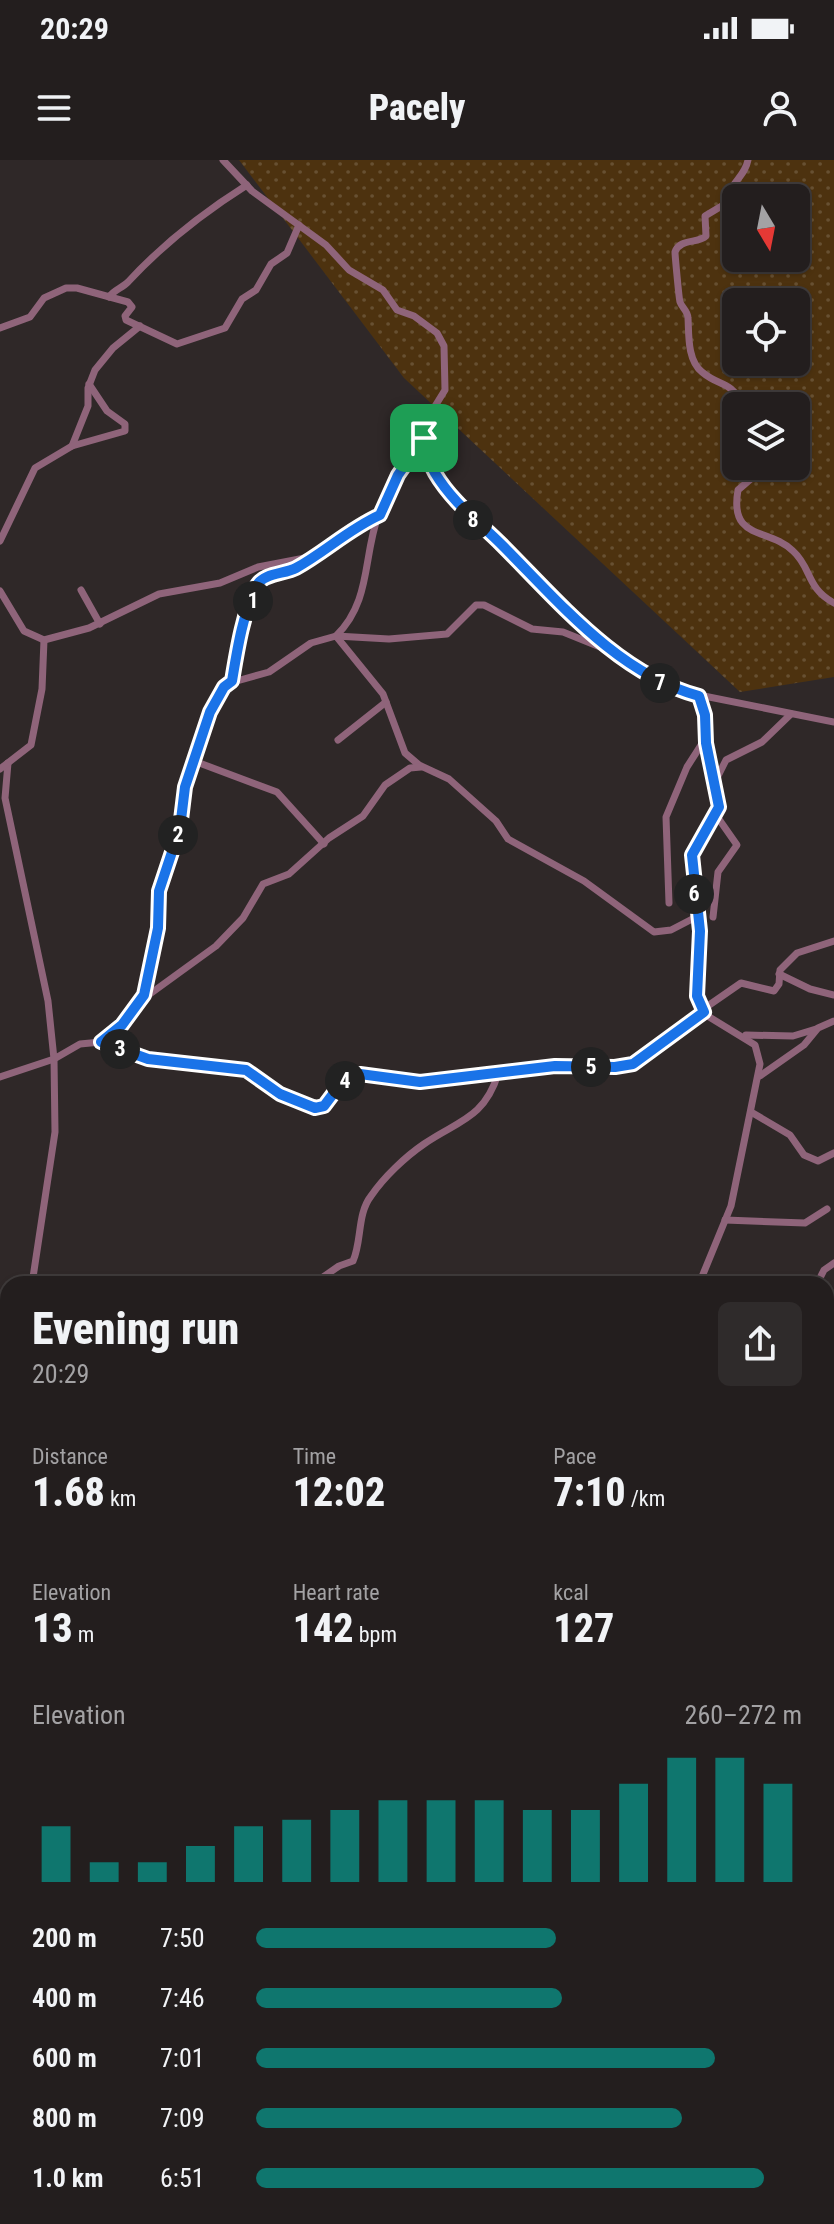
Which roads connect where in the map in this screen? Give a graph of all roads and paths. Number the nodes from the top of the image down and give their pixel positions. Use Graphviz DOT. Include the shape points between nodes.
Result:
graph roads {
  1 [pos="223,160"];
  2 [pos="748,160"];
  3 [pos="247,185"];
  4 [pos="299,225"];
  5 [pos="109,297"];
  6 [pos="140,326"];
  7 [pos="0,328"];
  8 [pos="89,384"];
  9 [pos="734,392"];
  10 [pos="424,438"];
  11 [pos="72,446"];
  12 [pos="750,480"];
  13 [pos="378,516"];
  14 [pos="0,541"];
  15 [pos="310,557"];
  16 [pos="81,590"];
  17 [pos="0,591"];
  18 [pos="834,603"];
  19 [pos="100,624"];
  20 [pos="336,636"];
  21 [pos="44,640"];
  22 [pos="616,654"];
  23 [pos="232,681"];
  24 [pos="699,696"];
  25 [pos="386,702"];
  26 [pos="791,714"];
  27 [pos="834,722"];
  28 [pos="706,737"];
  29 [pos="338,740"];
  30 [pos="194,761"];
  31 [pos="8,763"];
  32 [pos="423,767"];
  33 [pos="0,769"];
  34 [pos="716,783"];
  35 [pos="716,815"];
  36 [pos="324,844"];
  37 [pos="669,903"];
  38 [pos="698,916"];
  39 [pos="713,917"];
  40 [pos="834,941"];
  41 [pos="779,974"];
  42 [pos="833,993"];
  43 [pos="143,999"];
  44 [pos="703,1011"];
  45 [pos="834,1021"];
  46 [pos="122,1025"];
  47 [pos="818,1028"];
  48 [pos="740,1035"];
  49 [pos="101,1042"];
  50 [pos="114,1047"];
  51 [pos="54,1059"];
  52 [pos="498,1074"];
  53 [pos="0,1077"];
  54 [pos="759,1077"];
  55 [pos="751,1112"];
  56 [pos="834,1153"];
  57 [pos="827,1209"];
  58 [pos="725,1220"];
  59 [pos="33,1276"];
  60 [pos="325,1276"];
  61 [pos="702,1276"];
  62 [pos="834,1399"];
  63 [pos="834,1426"];
  64 [pos="834,2152"];
  65 [pos="834,2213"];
  1 -- 3 [label="street"];
  2 -- 9 [label="street" via="725,204 705,216 706,236 688,241 675,257 678,294 688,315 686,333 696,364"];
  3 -- 4 [label="street"];
  3 -- 5 [label="street" via="182,228"];
  4 -- 6 [label="street" via="287,253 271,264 259,287 242,299 218,332 177,344"];
  4 -- 10 [label="street" via="443,343 445,390 425,420"];
  5 -- 6 [label="street" via="132,305 126,319"];
  5 -- 7 [label="street" via="66,288 44,298 30,317"];
  6 -- 8 [label="street" via="113,348"];
  8 -- 11 [label="street" via="88,406"];
  8 -- 11 [label="street" via="110,414 125,424 125,431"];
  10 -- 13 [label="street"];
  10 -- 22 [label="street" via="434,471 469,516"];
  11 -- 14 [label="street" via="32,471"];
  12 -- 18 [label="street" via="738,490 743,524 749,532 793,551 814,589"];
  13 -- 15 [label="street"];
  13 -- 20 [label="street" via="361,599"];
  15 -- 19 [label="street" via="159,594"];
  15 -- 23 [label="street" via="256,586"];
  16 -- 19 [label="street"];
  17 -- 21 [label="street" via="24,631"];
  19 -- 21 [label="street"];
  20 -- 22 [label="street" via="447,634 468,609 481,605 532,629 563,632"];
  20 -- 23 [label="street" via="311,643 269,672"];
  20 -- 25 [label="street"];
  21 -- 31 [label="street" via="42,689 31,745"];
  22 -- 24 [label="street" via="663,684"];
  23 -- 30 [label="street" via="210,712"];
  24 -- 26 [label="street"];
  24 -- 28 [label="street"];
  25 -- 29 [label="street"];
  25 -- 32 [label="street" via="405,753"];
  26 -- 27 [label="street"];
  26 -- 34 [label="street" via="762,742 726,760"];
  28 -- 34 [label="street"];
  28 -- 37 [label="street" via="666,817"];
  30 -- 36 [label="street" via="277,792"];
  30 -- 43 [label="street" via="180,828 160,885 158,928"];
  31 -- 33 [label="street"];
  31 -- 51 [label="street" via="5,798 48,1001"];
  32 -- 36 [label="street" via="410,768 385,785 372,808"];
  32 -- 38 [label="street" via="449,779 499,824 508,839 584,881 647,929 665,932"];
  34 -- 35 [label="street"];
  35 -- 38 [label="street" via="692,855"];
  35 -- 39 [label="street" via="737,845 718,872"];
  36 -- 43 [label="street" via="289,874 263,884 243,918 216,946"];
  38 -- 44 [label="street" via="697,996"];
  40 -- 41 [label="street" via="797,953"];
  41 -- 42 [label="street"];
  41 -- 44 [label="street" via="774,991 741,983"];
  43 -- 46 [label="street"];
  44 -- 48 [label="street"];
  44 -- 52 [label="street" via="633,1064"];
  45 -- 47 [label="street"];
  46 -- 49 [label="street"];
  46 -- 50 [label="street"];
  47 -- 48 [label="street" via="793,1036"];
  47 -- 54 [label="street" via="804,1045"];
  48 -- 54 [label="street" via="749,1038 759,1054"];
  49 -- 50 [label="street"];
  49 -- 51 [label="street" via="80,1044"];
  50 -- 52 [label="street" via="148,1059 246,1070 280,1094 315,1108 360,1074 420,1082"];
  51 -- 53 [label="street"];
  51 -- 59 [label="street" via="55,1132"];
  52 -- 60 [label="street" via="474,1114 427,1142 388,1175 368,1200 353,1261"];
  54 -- 55 [label="street"];
  55 -- 56 [label="street" via="790,1135 806,1157 823,1160"];
  55 -- 58 [label="street"];
  57 -- 58 [label="street" via="805,1223"];
  58 -- 61 [label="street"];
  62 -- 63 [label="street"];
  64 -- 65 [label="street"];
}
